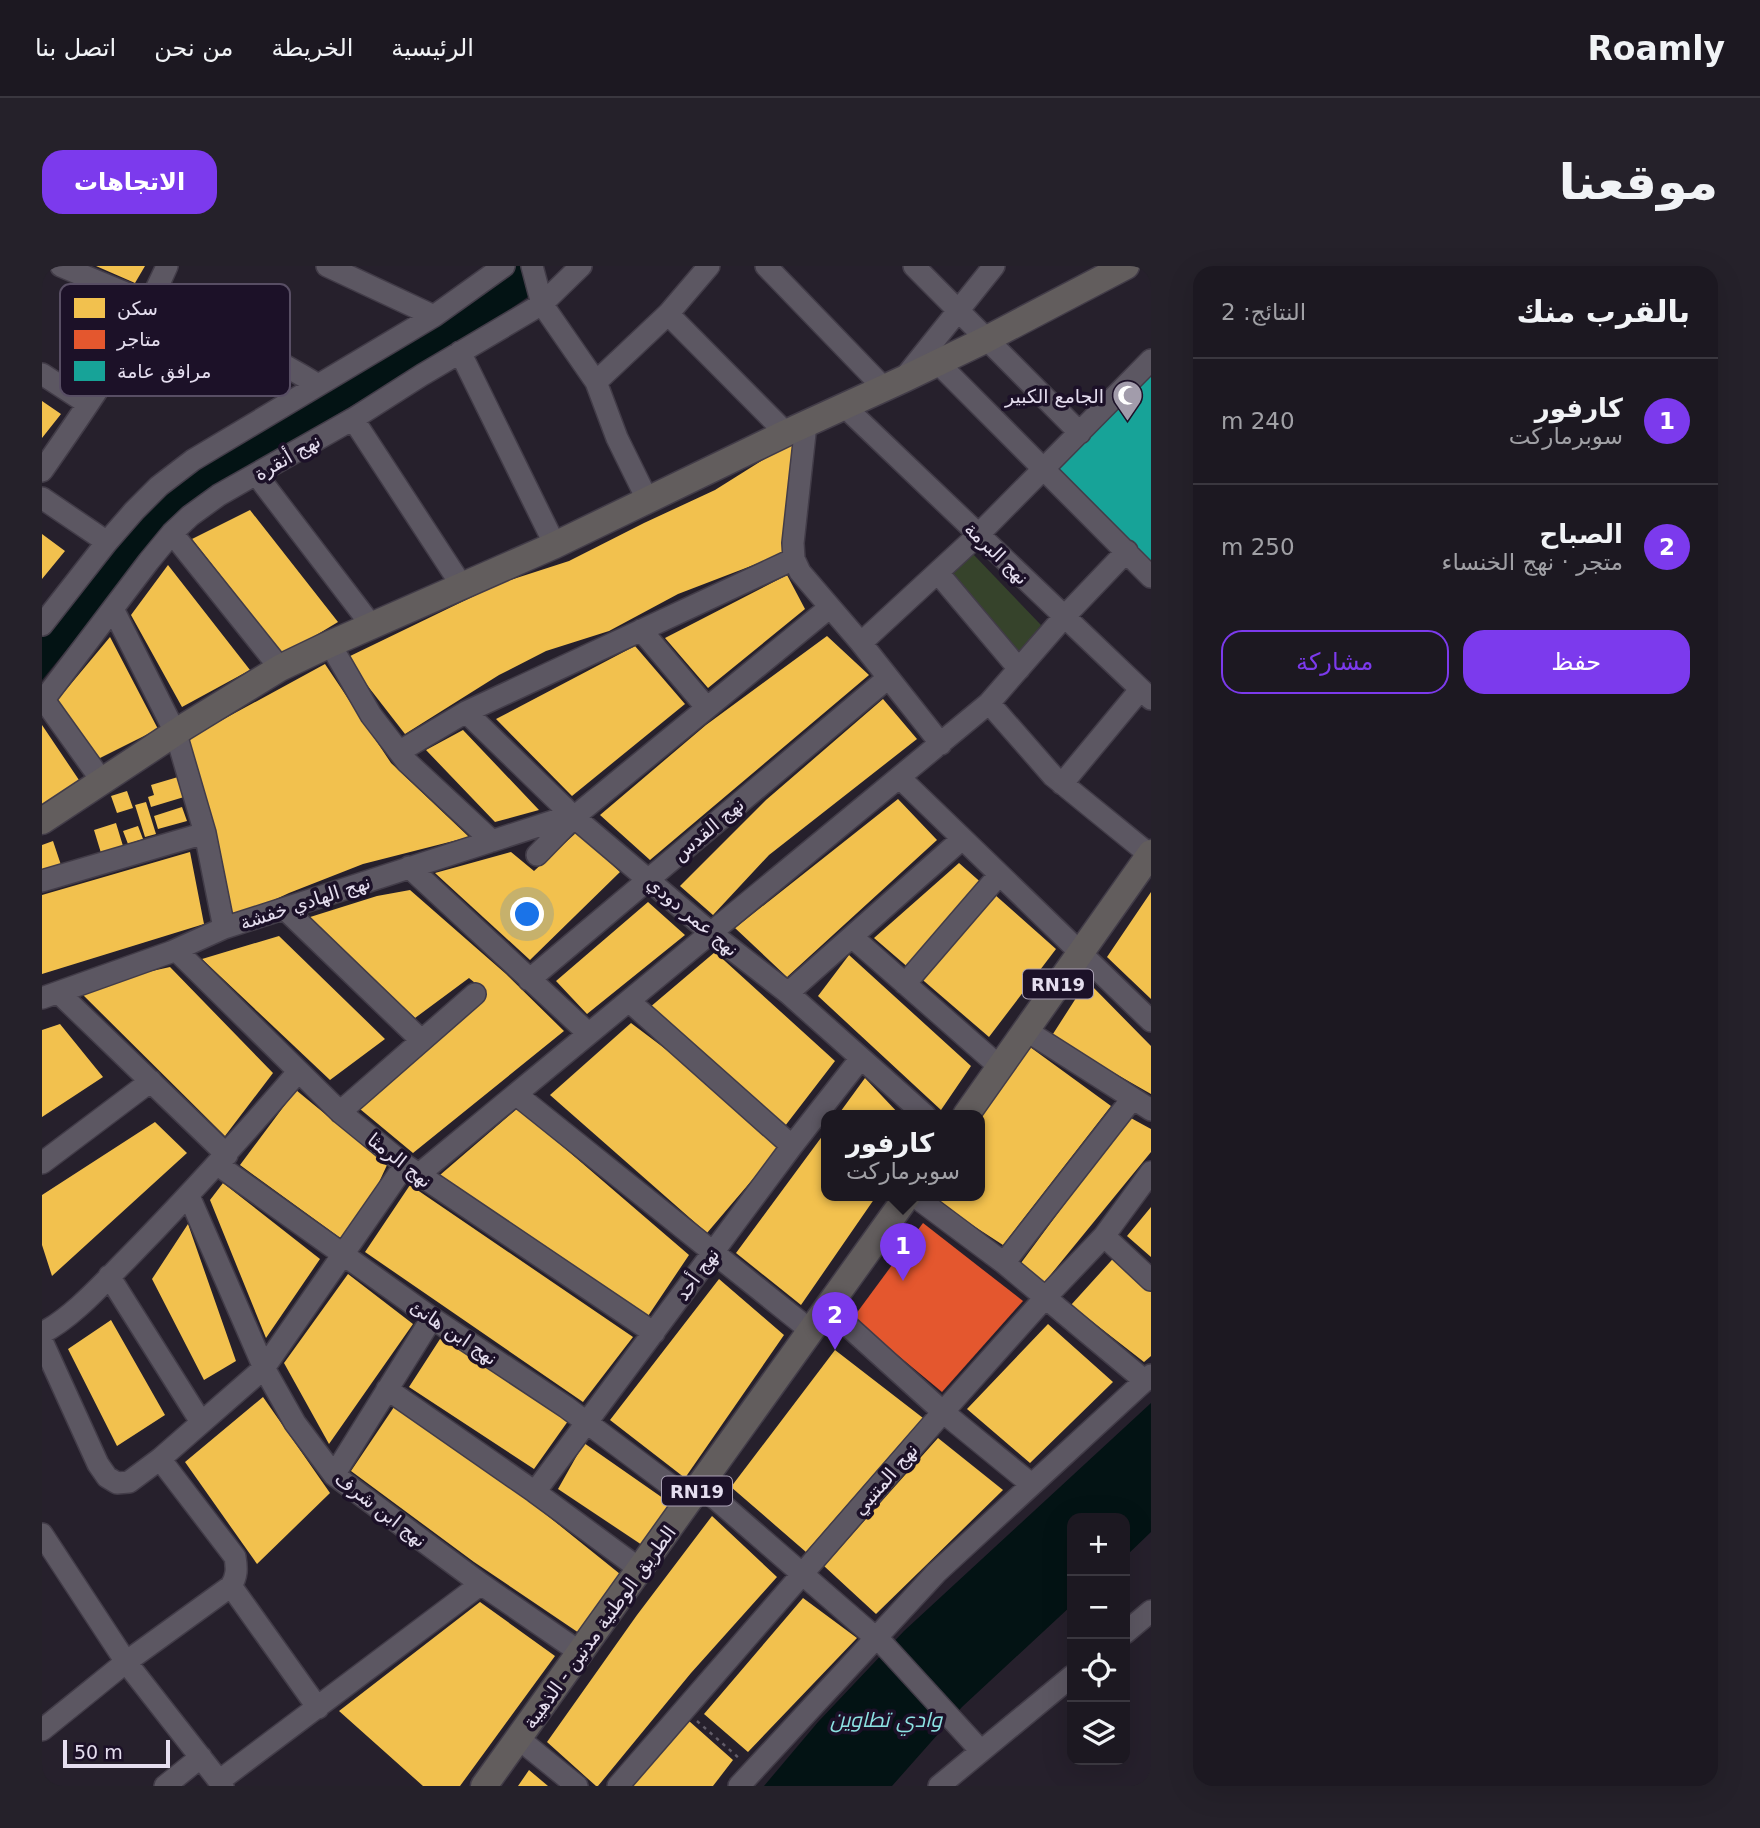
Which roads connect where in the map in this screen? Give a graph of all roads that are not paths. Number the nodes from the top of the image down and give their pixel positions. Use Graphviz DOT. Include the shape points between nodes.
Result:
graph roads {
  1 [pos="61,266"];
  2 [pos="167,266"];
  3 [pos="327,266"];
  4 [pos="504,266"];
  5 [pos="532,266"];
  6 [pos="581,266"];
  7 [pos="709,266"];
  8 [pos="766,266"];
  9 [pos="914,266"];
  10 [pos="994,266"];
  11 [pos="1126,266"];
  12 [pos="103,284"];
  13 [pos="159,284"];
  14 [pos="540,298"];
  15 [pos="957,311"];
  16 [pos="668,314"];
  17 [pos="434,316"];
  18 [pos="985,340"];
  19 [pos="460,352"];
  20 [pos="936,362"];
  21 [pos="1150,363"];
  22 [pos="290,368"];
  23 [pos="42,374"];
  24 [pos="596,382"];
  25 [pos="894,384"];
  26 [pos="318,385"];
  27 [pos="60,386"];
  28 [pos="76,396"];
  29 [pos="93,396"];
  30 [pos="88,404"];
  31 [pos="845,407"];
  32 [pos="353,419"];
  33 [pos="796,428"];
  34 [pos="1080,433"];
  35 [pos="1044,469"];
  36 [pos="42,471"];
  37 [pos="256,474"];
  38 [pos="42,498"];
  39 [pos="647,499"];
  40 [pos="172,533"];
  41 [pos="978,535"];
  42 [pos="107,542"];
  43 [pos="555,545"];
  44 [pos="1127,551"];
  45 [pos="794,558"];
  46 [pos="938,573"];
  47 [pos="1151,578"];
  48 [pos="462,586"];
  49 [pos="829,608"];
  50 [pos="113,609"];
  51 [pos="1064,617"];
  52 [pos="42,625"];
  53 [pos="372,626"];
  54 [pos="641,630"];
  55 [pos="861,643"];
  56 [pos="330,644"];
  57 [pos="280,668"];
  58 [pos="1019,669"];
  59 [pos="888,678"];
  60 [pos="1145,694"];
  61 [pos="43,701"];
  62 [pos="989,702"];
  63 [pos="707,708"];
  64 [pos="466,712"];
  65 [pos="176,734"];
  66 [pos="941,744"];
  67 [pos="402,755"];
  68 [pos="900,778"];
  69 [pos="102,781"];
  70 [pos="1062,783"];
  71 [pos="573,816"];
  72 [pos="42,821"];
  73 [pos="205,833"];
  74 [pos="962,839"];
  75 [pos="492,841"];
  76 [pos="1150,854"];
  77 [pos="537,855"];
  78 [pos="409,867"];
  79 [pos="999,874"];
  80 [pos="648,879"];
  81 [pos="42,881"];
  82 [pos="286,910"];
  83 [pos="224,928"];
  84 [pos="711,933"];
  85 [pos="852,937"];
  86 [pos="176,950"];
  87 [pos="1079,954"];
  88 [pos="528,980"];
  89 [pos="905,984"];
  90 [pos="788,993"];
  91 [pos="475,994"];
  92 [pos="51,996"];
  93 [pos="629,1001"];
  94 [pos="1151,1021"];
  95 [pos="1027,1031"];
  96 [pos="588,1033"];
  97 [pos="421,1040"];
  98 [pos="861,1058"];
  99 [pos="1000,1067"];
  100 [pos="298,1072"];
  101 [pos="151,1081"];
  102 [pos="517,1095"];
  103 [pos="1132,1099"];
  104 [pos="919,1110"];
  105 [pos="970,1110"];
  106 [pos="1151,1110"];
  107 [pos="340,1112"];
  108 [pos="792,1146"];
  109 [pos="223,1160"];
  110 [pos="42,1163"];
  111 [pos="411,1170"];
  112 [pos="1151,1172"];
  113 [pos="189,1196"];
  114 [pos="906,1201"];
  115 [pos="919,1201"];
  116 [pos="1104,1236"];
  117 [pos="714,1252"];
  118 [pos="343,1255"];
  119 [pos="1004,1263"];
  120 [pos="109,1276"];
  121 [pos="1151,1280"];
  122 [pos="1044,1299"];
  123 [pos="827,1307"];
  124 [pos="432,1318"];
  125 [pos="810,1330"];
  126 [pos="42,1333"];
  127 [pos="654,1333"];
  128 [pos="42,1341"];
  129 [pos="264,1368"];
  130 [pos="1148,1378"];
  131 [pos="387,1389"];
  132 [pos="943,1412"];
  133 [pos="201,1422"];
  134 [pos="587,1424"];
  135 [pos="160,1459"];
  136 [pos="334,1475"];
  137 [pos="1031,1484"];
  138 [pos="535,1492"];
  139 [pos="695,1493"];
  140 [pos="42,1534"];
  141 [pos="641,1570"];
  142 [pos="803,1573"];
  143 [pos="481,1584"];
  144 [pos="231,1586"];
  145 [pos="1151,1611"];
  146 [pos="1130,1629"];
  147 [pos="880,1641"];
  148 [pos="581,1653"];
  149 [pos="126,1662"];
  150 [pos="1067,1680"];
  151 [pos="318,1708"];
  152 [pos="42,1730"];
  153 [pos="519,1739"];
  154 [pos="981,1751"];
  155 [pos="201,1757"];
  156 [pos="746,1778"];
  157 [pos="221,1783"];
  158 [pos="165,1786"];
  159 [pos="484,1786"];
  160 [pos="577,1786"];
  161 [pos="618,1786"];
  162 [pos="939,1786"];
  1 -- 12 [label="street"];
  2 -- 13 [label="street"];
  3 -- 17 [label="street"];
  4 -- 17 [label="street"];
  5 -- 14 [label="street"];
  6 -- 14 [label="street, نهج أنقرة"];
  7 -- 16 [label="street"];
  8 -- 25 [label="street"];
  9 -- 15 [label="street"];
  10 -- 15 [label="street"];
  11 -- 18 [label="main road"];
  14 -- 19 [label="street, نهج أنقرة"];
  14 -- 24 [label="street"];
  15 -- 18 [label="street"];
  15 -- 25 [label="street"];
  16 -- 24 [label="street"];
  16 -- 33 [label="street"];
  17 -- 26 [label="street"];
  18 -- 20 [label="main road"];
  18 -- 34 [label="street"];
  19 -- 32 [label="street, نهج أنقرة"];
  19 -- 43 [label="street"];
  20 -- 25 [label="main road"];
  20 -- 35 [label="street"];
  21 -- 34 [label="street"];
  22 -- 26 [label="street"];
  23 -- 27 [label="street"];
  24 -- 39 [label="street"];
  25 -- 31 [label="main road"];
  26 -- 42 [label="street" via="193,460 159,486"];
  28 -- 30 [label="street"];
  29 -- 30 [label="street"];
  30 -- 36 [label="street"];
  31 -- 33 [label="main road"];
  31 -- 41 [label="street, نهج البرمة"];
  32 -- 37 [label="street, نهج أنقرة"];
  32 -- 48 [label="street"];
  33 -- 39 [label="main road"];
  33 -- 45 [label="street"];
  34 -- 35 [label="street"];
  35 -- 41 [label="street"];
  35 -- 44 [label="street"];
  37 -- 40 [label="street, نهج أنقرة" via="219,495"];
  37 -- 53 [label="street"];
  38 -- 42 [label="street"];
  39 -- 43 [label="main road"];
  40 -- 50 [label="street, نهج أنقرة"];
  40 -- 57 [label="street"];
  41 -- 46 [label="street"];
  41 -- 51 [label="street, نهج البرمة"];
  42 -- 52 [label="street"];
  43 -- 48 [label="main road"];
  44 -- 47 [label="street"];
  44 -- 51 [label="street"];
  45 -- 49 [label="street"];
  45 -- 54 [label="street"];
  46 -- 55 [label="street"];
  46 -- 58 [label="street"];
  48 -- 53 [label="main road"];
  49 -- 55 [label="street"];
  49 -- 63 [label="street, نهج الهادي خفشة"];
  50 -- 61 [label="street, نهج أنقرة"];
  50 -- 65 [label="street"];
  51 -- 58 [label="street"];
  51 -- 60 [label="street, نهج البرمة"];
  53 -- 56 [label="main road"];
  54 -- 63 [label="street"];
  54 -- 64 [label="street"];
  55 -- 59 [label="street"];
  56 -- 57 [label="main road"];
  56 -- 67 [label="street" via="371,715"];
  57 -- 65 [label="main road"];
  58 -- 62 [label="street"];
  59 -- 66 [label="street"];
  59 -- 80 [label="street, نهج القدس"];
  60 -- 70 [label="street"];
  61 -- 69 [label="street"];
  62 -- 66 [label="street"];
  62 -- 70 [label="street"];
  63 -- 71 [label="street, نهج الهادي خفشة"];
  64 -- 67 [label="street" via="407,747"];
  64 -- 71 [label="street, نهج عمر دودي"];
  65 -- 69 [label="main road"];
  65 -- 73 [label="street"];
  66 -- 68 [label="street"];
  67 -- 75 [label="street"];
  68 -- 74 [label="street"];
  68 -- 84 [label="street"];
  69 -- 72 [label="main road"];
  70 -- 76 [label="street"];
  71 -- 75 [label="street, نهج الهادي خفشة"];
  71 -- 77 [label="street"];
  71 -- 80 [label="street, نهج عمر دودي"];
  73 -- 81 [label="street"];
  73 -- 83 [label="street"];
  74 -- 79 [label="street"];
  74 -- 85 [label="street"];
  75 -- 78 [label="street, نهج الهادي خفشة"];
  76 -- 87 [label="main road, RN19"];
  78 -- 82 [label="street, نهج الهادي خفشة"];
  78 -- 88 [label="street"];
  79 -- 87 [label="street"];
  79 -- 89 [label="street"];
  80 -- 84 [label="street, نهج عمر دودي"];
  80 -- 88 [label="street, نهج القدس"];
  82 -- 83 [label="street, نهج الهادي خفشة"];
  82 -- 97 [label="street"];
  83 -- 86 [label="street, نهج الهادي خفشة"];
  84 -- 90 [label="street, نهج عمر دودي"];
  84 -- 93 [label="street"];
  85 -- 89 [label="street"];
  85 -- 90 [label="street"];
  86 -- 92 [label="street, نهج الهادي خفشة"];
  86 -- 100 [label="street, نهج الرمثا"];
  87 -- 94 [label="street"];
  87 -- 95 [label="main road, RN19"];
  88 -- 96 [label="street"];
  89 -- 99 [label="street"];
  90 -- 98 [label="street, نهج عمر دودي"];
  91 -- 97 [label="street"];
  92 -- 101 [label="street, نهج ابن هانئ"];
  93 -- 96 [label="street"];
  93 -- 108 [label="street"];
  95 -- 99 [label="main road, RN19"];
  95 -- 103 [label="street"];
  96 -- 102 [label="street"];
  97 -- 107 [label="street"];
  98 -- 104 [label="street, نهج عمر دودي"];
  98 -- 108 [label="street, نهج أحد"];
  99 -- 105 [label="main road, RN19"];
  100 -- 107 [label="street, نهج الرمثا"];
  100 -- 109 [label="street"];
  101 -- 109 [label="street, نهج ابن هانئ"];
  101 -- 110 [label="street"];
  102 -- 111 [label="street"];
  102 -- 117 [label="street"];
  103 -- 106 [label="street"];
  103 -- 119 [label="street"];
  107 -- 111 [label="street, نهج الرمثا"];
  108 -- 117 [label="street, نهج أحد"];
  109 -- 113 [label="street"];
  109 -- 118 [label="street, نهج ابن هانئ"];
  111 -- 118 [label="street"];
  111 -- 127 [label="street, نهج الرمثا"];
  112 -- 116 [label="street, نهج المتنبي"];
  113 -- 120 [label="street"];
  113 -- 129 [label="street, نهج ابن شرف"];
  114 -- 123 [label="main road, الطريق الوطنية مدنين - الذهيبة / RN19"];
  115 -- 119 [label="street"];
  116 -- 121 [label="street"];
  116 -- 122 [label="street, نهج المتنبي"];
  117 -- 125 [label="street"];
  117 -- 127 [label="street, نهج أحد"];
  118 -- 124 [label="street, نهج ابن هانئ"];
  118 -- 129 [label="street"];
  119 -- 122 [label="street"];
  120 -- 126 [label="street"];
  120 -- 133 [label="street"];
  122 -- 130 [label="street"];
  122 -- 132 [label="street, نهج المتنبي"];
  123 -- 125 [label="main road, الطريق الوطنية مدنين - الذهيبة / RN19"];
  123 -- 132 [label="street"];
  124 -- 131 [label="street"];
  124 -- 134 [label="street, نهج ابن هانئ"];
  125 -- 139 [label="main road, الطريق الوطنية مدنين - الذهيبة / RN19"];
  127 -- 134 [label="street, نهج أحد"];
  128 -- 135 [label="street" via="107,1477 117,1483 130,1482"];
  129 -- 133 [label="street"];
  129 -- 136 [label="street, نهج ابن شرف" via="295,1423"];
  130 -- 137 [label="street"];
  131 -- 136 [label="street"];
  131 -- 138 [label="street"];
  132 -- 137 [label="street"];
  132 -- 142 [label="street, نهج المتنبي"];
  133 -- 135 [label="street"];
  134 -- 138 [label="street, نهج أحد"];
  134 -- 139 [label="street, نهج ابن هانئ"];
  135 -- 144 [label="street" via="235,1558 237,1570"];
  136 -- 143 [label="street, نهج ابن شرف"];
  137 -- 147 [label="street" via="936,1573"];
  138 -- 141 [label="street"];
  139 -- 141 [label="main road, الطريق الوطنية مدنين - الذهيبة / RN19"];
  139 -- 142 [label="street, نهج ابن هانئ"];
  140 -- 149 [label="street"];
  141 -- 148 [label="main road, الطريق الوطنية مدنين - الذهيبة / RN19"];
  142 -- 147 [label="street, نهج ابن هانئ"];
  142 -- 161 [label="street, نهج المتنبي"];
  143 -- 148 [label="street, نهج ابن شرف"];
  143 -- 151 [label="street"];
  144 -- 149 [label="street"];
  144 -- 151 [label="street"];
  145 -- 146 [label="street"];
  147 -- 154 [label="street, نهج ابن هانئ"];
  147 -- 156 [label="street"];
  148 -- 153 [label="main road, الطريق الوطنية مدنين - الذهيبة / RN19"];
  149 -- 152 [label="street"];
  149 -- 155 [label="street"];
  150 -- 154 [label="street"];
  151 -- 157 [label="street"];
  153 -- 159 [label="main road, الطريق الوطنية مدنين - الذهيبة / RN19"];
  153 -- 160 [label="street"];
  154 -- 162 [label="street"];
  155 -- 157 [label="street"];
  155 -- 158 [label="street"];
}
